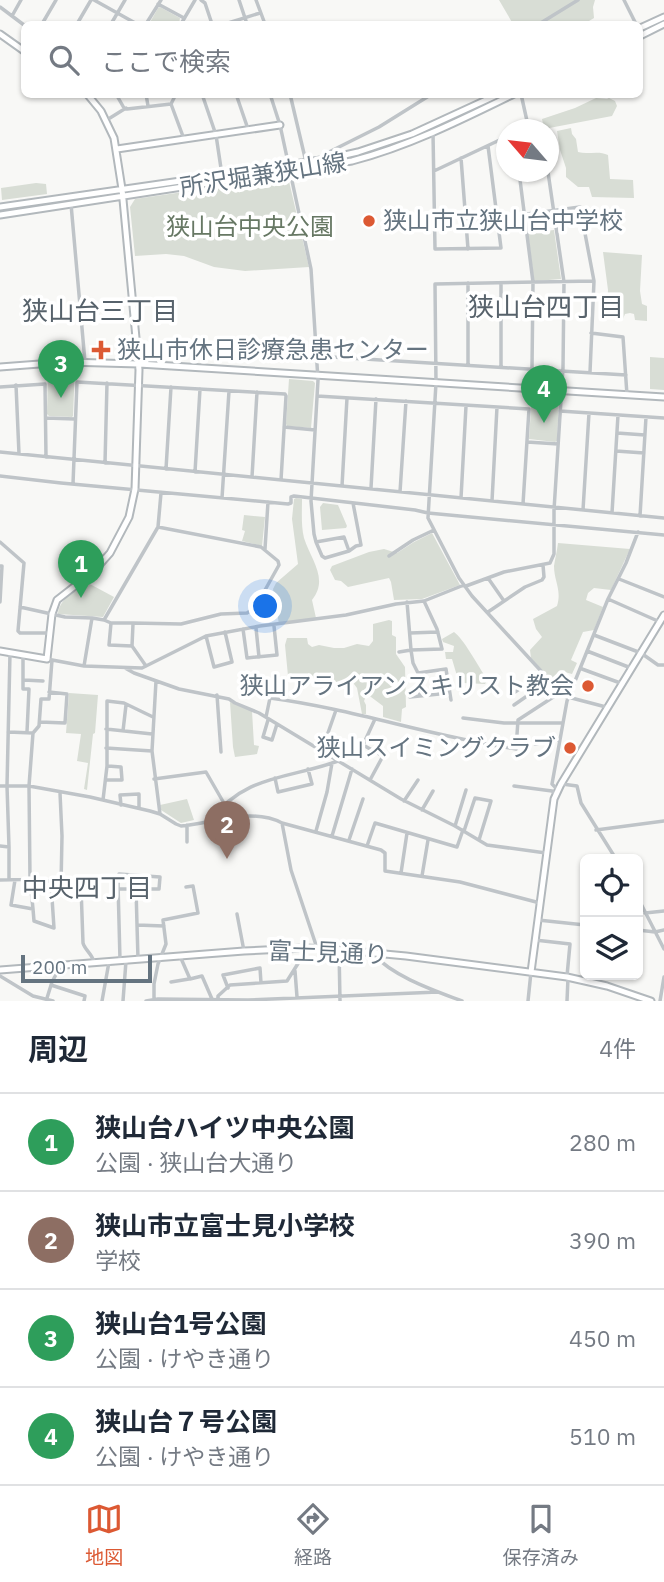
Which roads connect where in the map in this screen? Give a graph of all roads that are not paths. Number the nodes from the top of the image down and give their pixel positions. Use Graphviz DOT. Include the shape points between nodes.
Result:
graph roads {
  1 [pos="21,0"];
  2 [pos="56,0"];
  3 [pos="92,0"];
  4 [pos="125,0"];
  5 [pos="195,0"];
  6 [pos="201,0"];
  7 [pos="239,0"];
  8 [pos="256,0"];
  9 [pos="578,0"];
  10 [pos="624,0"];
  11 [pos="159,2"];
  12 [pos="0,7"];
  13 [pos="118,13"];
  14 [pos="260,13"];
  15 [pos="12,16"];
  16 [pos="664,17"];
  17 [pos="184,18"];
  18 [pos="245,18"];
  19 [pos="44,21"];
  20 [pos="79,21"];
  21 [pos="113,21"];
  22 [pos="132,21"];
  23 [pos="148,21"];
  24 [pos="182,21"];
  25 [pos="211,21"];
  26 [pos="235,21"];
  27 [pos="246,21"];
  28 [pos="264,21"];
  29 [pos="544,21"];
  30 [pos="635,21"];
  31 [pos="21,22"];
  32 [pos="643,24"];
  33 [pos="664,24"];
  34 [pos="0,34"];
  35 [pos="643,34"];
  36 [pos="21,49"];
  37 [pos="91,98"];
  38 [pos="119,98"];
  39 [pos="147,98"];
  40 [pos="174,98"];
  41 [pos="203,98"];
  42 [pos="237,98"];
  43 [pos="272,98"];
  44 [pos="291,98"];
  45 [pos="426,98"];
  46 [pos="490,98"];
  47 [pos="506,98"];
  48 [pos="522,98"];
  49 [pos="171,104"];
  50 [pos="148,106"];
  51 [pos="126,108"];
  52 [pos="110,118"];
  53 [pos="527,119"];
  54 [pos="280,125"];
  55 [pos="248,130"];
  56 [pos="433,133"];
  57 [pos="216,135"];
  58 [pos="184,139"];
  59 [pos="496,142"];
  60 [pos="488,146"];
  61 [pos="117,149"];
  62 [pos="461,158"];
  63 [pos="327,159"];
  64 [pos="306,162"];
  65 [pos="289,168"];
  66 [pos="434,171"];
  67 [pos="222,176"];
  68 [pos="520,182"];
  69 [pos="550,182"];
  70 [pos="122,189"];
  71 [pos="123,196"];
  72 [pos="71,204"];
  73 [pos="0,207"];
  74 [pos="554,211"];
  75 [pos="0,215"];
  76 [pos="524,215"];
  77 [pos="497,218"];
  78 [pos="468,249"];
  79 [pos="594,281"];
  80 [pos="533,282"];
  81 [pos="564,282"];
  82 [pos="468,283"];
  83 [pos="501,283"];
  84 [pos="591,333"];
  85 [pos="316,356"];
  86 [pos="85,362"];
  87 [pos="436,362"];
  88 [pos="139,364"];
  89 [pos="468,365"];
  90 [pos="500,366"];
  91 [pos="0,367"];
  92 [pos="532,368"];
  93 [pos="562,370"];
  94 [pos="590,372"];
  95 [pos="625,375"];
  96 [pos="317,376"];
  97 [pos="107,383"];
  98 [pos="436,383"];
  99 [pos="16,385"];
  100 [pos="139,385"];
  101 [pos="0,387"];
  102 [pos="172,387"];
  103 [pos="200,389"];
  104 [pos="229,391"];
  105 [pos="561,391"];
  106 [pos="257,392"];
  107 [pos="627,395"];
  108 [pos="317,396"];
  109 [pos="664,397"];
  110 [pos="347,398"];
  111 [pos="376,400"];
  112 [pos="406,401"];
  113 [pos="435,403"];
  114 [pos="466,405"];
  115 [pos="497,407"];
  116 [pos="560,411"];
  117 [pos="589,413"];
  118 [pos="618,415"];
  119 [pos="646,417"];
  120 [pos="46,418"];
  121 [pos="664,418"];
  122 [pos="75,419"];
  123 [pos="284,427"];
  124 [pos="315,430"];
  125 [pos="617,433"];
  126 [pos="645,435"];
  127 [pos="527,442"];
  128 [pos="558,444"];
  129 [pos="616,451"];
  130 [pos="0,452"];
  131 [pos="644,453"];
  132 [pos="19,454"];
  133 [pos="46,457"];
  134 [pos="74,460"];
  135 [pos="105,463"];
  136 [pos="136,466"];
  137 [pos="166,469"];
  138 [pos="195,472"];
  139 [pos="224,475"];
  140 [pos="0,476"];
  141 [pos="252,477"];
  142 [pos="281,480"];
  143 [pos="311,483"];
  144 [pos="73,484"];
  145 [pos="342,486"];
  146 [pos="135,489"];
  147 [pos="371,489"];
  148 [pos="161,492"];
  149 [pos="400,492"];
  150 [pos="429,495"];
  151 [pos="222,498"];
  152 [pos="311,498"];
  153 [pos="461,498"];
  154 [pos="492,501"];
  155 [pos="268,502"];
  156 [pos="353,503"];
  157 [pos="523,504"];
  158 [pos="554,507"];
  159 [pos="583,510"];
  160 [pos="428,513"];
  161 [pos="612,513"];
  162 [pos="640,516"];
  163 [pos="664,518"];
  164 [pos="554,523"];
  165 [pos="158,527"];
  166 [pos="434,530"];
  167 [pos="638,532"];
  168 [pos="664,534"];
  169 [pos="0,542"];
  170 [pos="316,542"];
  171 [pos="265,549"];
  172 [pos="349,551"];
  173 [pos="389,556"];
  174 [pos="543,565"];
  175 [pos="0,566"];
  176 [pos="488,578"];
  177 [pos="619,579"];
  178 [pos="465,585"];
  179 [pos="664,597"];
  180 [pos="0,599"];
  181 [pos="608,599"];
  182 [pos="424,601"];
  183 [pos="504,601"];
  184 [pos="407,602"];
  185 [pos="20,607"];
  186 [pos="488,612"];
  187 [pos="52,614"];
  188 [pos="664,615"];
  189 [pos="92,618"];
  190 [pos="104,620"];
  191 [pos="111,622"];
  192 [pos="133,623"];
  193 [pos="661,624"];
  194 [pos="274,625"];
  195 [pos="256,627"];
  196 [pos="243,629"];
  197 [pos="225,632"];
  198 [pos="438,632"];
  199 [pos="50,633"];
  200 [pos="410,634"];
  201 [pos="594,635"];
  202 [pos="206,636"];
  203 [pos="132,646"];
  204 [pos="411,650"];
  205 [pos="0,651"];
  206 [pos="587,651"];
  207 [pos="399,652"];
  208 [pos="10,653"];
  209 [pos="641,653"];
  210 [pos="23,655"];
  211 [pos="259,657"];
  212 [pos="49,659"];
  213 [pos="664,665"];
  214 [pos="84,666"];
  215 [pos="146,666"];
  216 [pos="125,668"];
  217 [pos="581,668"];
  218 [pos="632,668"];
  219 [pos="418,673"];
  220 [pos="543,673"];
  221 [pos="23,680"];
  222 [pos="550,680"];
  223 [pos="43,681"];
  224 [pos="156,681"];
  225 [pos="623,684"];
  226 [pos="49,692"];
  227 [pos="561,692"];
  228 [pos="450,693"];
  229 [pos="512,694"];
  230 [pos="217,695"];
  231 [pos="420,696"];
  232 [pos="410,697"];
  233 [pos="569,697"];
  234 [pos="452,700"];
  235 [pos="126,704"];
  236 [pos="514,705"];
  237 [pos="608,708"];
  238 [pos="336,710"];
  239 [pos="153,717"];
  240 [pos="463,718"];
  241 [pos="267,719"];
  242 [pos="375,719"];
  243 [pos="40,722"];
  244 [pos="562,723"];
  245 [pos="276,724"];
  246 [pos="517,724"];
  247 [pos="106,729"];
  248 [pos="123,731"];
  249 [pos="8,732"];
  250 [pos="27,732"];
  251 [pos="33,733"];
  252 [pos="152,734"];
  253 [pos="560,739"];
  254 [pos="535,744"];
  255 [pos="107,748"];
  256 [pos="322,750"];
  257 [pos="152,751"];
  258 [pos="221,752"];
  259 [pos="338,761"];
  260 [pos="332,763"];
  261 [pos="107,766"];
  262 [pos="309,769"];
  263 [pos="352,769"];
  264 [pos="275,778"];
  265 [pos="154,779"];
  266 [pos="106,780"];
  267 [pos="370,780"];
  268 [pos="418,780"];
  269 [pos="561,784"];
  270 [pos="0,786"];
  271 [pos="7,786"];
  272 [pos="29,786"];
  273 [pos="514,786"];
  274 [pos="466,790"];
  275 [pos="433,792"];
  276 [pos="557,792"];
  277 [pos="60,793"];
  278 [pos="363,799"];
  279 [pos="103,801"];
  280 [pos="404,801"];
  281 [pos="121,805"];
  282 [pos="225,805"];
  283 [pos="139,808"];
  284 [pos="422,810"];
  285 [pos="160,814"];
  286 [pos="210,821"];
  287 [pos="664,821"];
  288 [pos="282,823"];
  289 [pos="187,825"];
  290 [pos="455,826"];
  291 [pos="596,830"];
  292 [pos="316,831"];
  293 [pos="464,831"];
  294 [pos="407,833"];
  295 [pos="332,836"];
  296 [pos="428,839"];
  297 [pos="349,840"];
  298 [pos="478,840"];
  299 [pos="187,842"];
  300 [pos="0,846"];
  301 [pos="367,846"];
  302 [pos="9,847"];
  303 [pos="546,853"];
  304 [pos="613,854"];
  305 [pos="401,873"];
  306 [pos="422,876"];
  307 [pos="30,879"];
  308 [pos="0,880"];
  309 [pos="9,880"];
  310 [pos="15,880"];
  311 [pos="51,882"];
  312 [pos="61,885"];
  313 [pos="82,887"];
  314 [pos="186,887"];
  315 [pos="136,888"];
  316 [pos="119,889"];
  317 [pos="98,890"];
  318 [pos="540,903"];
  319 [pos="33,909"];
  320 [pos="643,909"];
  321 [pos="664,911"];
  322 [pos="645,913"];
  323 [pos="237,914"];
  324 [pos="538,920"];
  325 [pos="580,924"];
  326 [pos="137,925"];
  327 [pos="164,926"];
  328 [pos="664,930"];
  329 [pos="643,931"];
  330 [pos="655,932"];
  331 [pos="535,940"];
  332 [pos="662,941"];
  333 [pos="305,948"];
  334 [pos="317,948"];
  335 [pos="339,949"];
  336 [pos="664,949"];
  337 [pos="244,951"];
  338 [pos="372,952"];
  339 [pos="180,956"];
  340 [pos="161,957"];
  341 [pos="138,959"];
  342 [pos="123,960"];
  343 [pos="110,961"];
  344 [pos="94,962"];
  345 [pos="61,965"];
  346 [pos="295,969"];
  347 [pos="0,970"];
  348 [pos="531,972"];
  349 [pos="0,976"];
  350 [pos="568,977"];
  351 [pos="664,977"];
  352 [pos="190,979"];
  353 [pos="171,982"];
  354 [pos="261,983"];
  355 [pos="51,985"];
  356 [pos="228,988"];
  357 [pos="438,992"];
  358 [pos="297,997"];
  359 [pos="47,999"];
  360 [pos="212,999"];
  361 [pos="325,999"];
  362 [pos="340,999"];
  363 [pos="156,1000"];
  364 [pos="218,1000"];
  365 [pos="53,1001"];
  366 [pos="84,1001"];
  367 [pos="102,1001"];
  368 [pos="123,1001"];
  369 [pos="146,1001"];
  370 [pos="462,1001"];
  371 [pos="528,1001"];
  372 [pos="566,1001"];
  373 [pos="651,1001"];
  374 [pos="660,1001"];
  1 -- 15 [label="street"];
  2 -- 19 [label="street"];
  3 -- 13 [label="street"];
  3 -- 20 [label="street"];
  4 -- 13 [label="street"];
  5 -- 17 [label="street"];
  6 -- 25 [label="street"];
  7 -- 18 [label="street"];
  8 -- 14 [label="street"];
  9 -- 29 [label="street"];
  10 -- 30 [label="street"];
  11 -- 17 [label="street"];
  11 -- 23 [label="street"];
  12 -- 15 [label="street"];
  13 -- 21 [label="street"];
  13 -- 22 [label="street"];
  14 -- 18 [label="street"];
  14 -- 28 [label="street"];
  15 -- 31 [label="street"];
  16 -- 32 [label="street"];
  17 -- 24 [label="street"];
  18 -- 26 [label="street"];
  18 -- 27 [label="street"];
  33 -- 35 [label="street"];
  34 -- 36 [label="street"];
  37 -- 61 [label="street" via="106,120"];
  38 -- 51 [label="street"];
  39 -- 50 [label="street"];
  40 -- 49 [label="street"];
  41 -- 57 [label="street"];
  42 -- 55 [label="street"];
  43 -- 54 [label="street"];
  44 -- 64 [label="street"];
  45 -- 63 [label="street" via="327,153"];
  46 -- 63 [label="street, 所沢堀兼狭山線" via="397,141"];
  47 -- 56 [label="street, 所沢堀兼狭山線"];
  48 -- 53 [label="street"];
  49 -- 50 [label="street"];
  49 -- 58 [label="street"];
  50 -- 51 [label="street"];
  51 -- 52 [label="street"];
  54 -- 55 [label="street"];
  54 -- 65 [label="street"];
  55 -- 57 [label="street"];
  56 -- 65 [label="street, 所沢堀兼狭山線" via="332,166"];
  56 -- 66 [label="street"];
  57 -- 58 [label="street"];
  57 -- 67 [label="street"];
  58 -- 61 [label="street"];
  59 -- 60 [label="street"];
  60 -- 62 [label="street"];
  60 -- 77 [label="street"];
  61 -- 70 [label="street"];
  62 -- 66 [label="street"];
  62 -- 78 [label="street"];
  63 -- 64 [label="street, 所沢堀兼狭山線"];
  64 -- 65 [label="street, 所沢堀兼狭山線"];
  65 -- 67 [label="street, 所沢堀兼狭山線"];
  65 -- 71 [label="street, 所沢堀兼狭山線"];
  65 -- 85 [label="street" via="311,269"];
  66 -- 78 [label="street" via="435,250"];
  67 -- 70 [label="street, 所沢堀兼狭山線"];
  68 -- 76 [label="street"];
  69 -- 74 [label="street"];
  70 -- 71 [label="street"];
  70 -- 73 [label="street, 所沢堀兼狭山線"];
  71 -- 72 [label="street, 所沢堀兼狭山線"];
  71 -- 88 [label="street"];
  72 -- 75 [label="street, 所沢堀兼狭山線"];
  72 -- 86 [label="street"];
  74 -- 76 [label="street"];
  74 -- 79 [label="street" via="580,207"];
  74 -- 81 [label="street"];
  76 -- 77 [label="street"];
  76 -- 80 [label="street"];
  77 -- 78 [label="street" via="500,248"];
  79 -- 81 [label="street"];
  79 -- 84 [label="street"];
  80 -- 81 [label="street"];
  80 -- 83 [label="street"];
  80 -- 92 [label="street"];
  81 -- 93 [label="street"];
  82 -- 83 [label="street"];
  82 -- 87 [label="street" via="435,284"];
  82 -- 89 [label="street"];
  83 -- 90 [label="street"];
  84 -- 94 [label="street"];
  84 -- 95 [label="street" via="623,337"];
  85 -- 87 [label="street"];
  85 -- 96 [label="street"];
  86 -- 88 [label="street"];
  86 -- 91 [label="street"];
  87 -- 89 [label="street"];
  87 -- 98 [label="street"];
  88 -- 96 [label="street"];
  88 -- 100 [label="street"];
  89 -- 90 [label="street"];
  90 -- 92 [label="street"];
  92 -- 93 [label="street"];
  93 -- 94 [label="street"];
  93 -- 105 [label="street"];
  94 -- 95 [label="street"];
  95 -- 107 [label="street"];
  96 -- 98 [label="street"];
  96 -- 108 [label="street"];
  97 -- 100 [label="street"];
  97 -- 122 [label="street" via="77,382"];
  97 -- 135 [label="street"];
  98 -- 105 [label="street"];
  98 -- 113 [label="street"];
  99 -- 101 [label="street"];
  99 -- 120 [label="street" via="46,384"];
  99 -- 132 [label="street"];
  100 -- 102 [label="street"];
  100 -- 136 [label="street"];
  102 -- 103 [label="street"];
  102 -- 137 [label="street"];
  103 -- 104 [label="street"];
  103 -- 138 [label="street"];
  104 -- 106 [label="street"];
  104 -- 139 [label="street"];
  105 -- 107 [label="street"];
  105 -- 116 [label="street"];
  106 -- 123 [label="street" via="285,394"];
  106 -- 141 [label="street"];
  107 -- 109 [label="street"];
  108 -- 110 [label="street"];
  108 -- 124 [label="street"];
  110 -- 111 [label="street"];
  110 -- 145 [label="street"];
  111 -- 112 [label="street"];
  111 -- 147 [label="street"];
  112 -- 113 [label="street"];
  112 -- 149 [label="street"];
  113 -- 114 [label="street"];
  113 -- 150 [label="street"];
  114 -- 115 [label="street"];
  114 -- 153 [label="street"];
  115 -- 127 [label="street" via="528,409"];
  115 -- 154 [label="street"];
  116 -- 117 [label="street"];
  116 -- 128 [label="street"];
  117 -- 118 [label="street"];
  117 -- 159 [label="street"];
  118 -- 119 [label="street"];
  118 -- 125 [label="street"];
  119 -- 121 [label="street"];
  119 -- 126 [label="street"];
  120 -- 122 [label="street"];
  120 -- 133 [label="street"];
  122 -- 134 [label="street"];
  123 -- 124 [label="street"];
  123 -- 142 [label="street"];
  124 -- 143 [label="street"];
  125 -- 126 [label="street"];
  125 -- 129 [label="street"];
  126 -- 131 [label="street"];
  127 -- 128 [label="street"];
  127 -- 157 [label="street"];
  128 -- 158 [label="street"];
  129 -- 131 [label="street"];
  129 -- 161 [label="street"];
  130 -- 132 [label="street"];
  131 -- 162 [label="street"];
  132 -- 133 [label="street"];
  133 -- 134 [label="street"];
  134 -- 135 [label="street"];
  134 -- 144 [label="street"];
  135 -- 136 [label="street"];
  136 -- 137 [label="street"];
  136 -- 146 [label="street"];
  137 -- 138 [label="street"];
  138 -- 139 [label="street"];
  139 -- 141 [label="street"];
  139 -- 151 [label="street"];
  140 -- 144 [label="street"];
  141 -- 142 [label="street"];
  142 -- 143 [label="street"];
  143 -- 145 [label="street"];
  143 -- 152 [label="street"];
  144 -- 146 [label="street"];
  145 -- 147 [label="street"];
  146 -- 148 [label="street"];
  146 -- 187 [label="street" via="129,517 110,554 61,595"];
  147 -- 149 [label="street"];
  148 -- 151 [label="street"];
  148 -- 165 [label="street"];
  149 -- 150 [label="street"];
  150 -- 153 [label="street"];
  150 -- 160 [label="street"];
  151 -- 155 [label="street"];
  152 -- 155 [label="street" via="293,496 289,504"];
  152 -- 156 [label="street"];
  152 -- 170 [label="street"];
  153 -- 154 [label="street"];
  154 -- 157 [label="street"];
  155 -- 171 [label="street"];
  156 -- 160 [label="street"];
  156 -- 172 [label="street" via="361,545"];
  157 -- 158 [label="street"];
  158 -- 159 [label="street"];
  158 -- 164 [label="street"];
  159 -- 161 [label="street"];
  160 -- 164 [label="street"];
  160 -- 166 [label="street"];
  161 -- 162 [label="street"];
  162 -- 163 [label="street"];
  164 -- 167 [label="street"];
  164 -- 174 [label="street" via="554,554 550,563"];
  165 -- 171 [label="street"];
  165 -- 190 [label="street"];
  166 -- 173 [label="street"];
  166 -- 178 [label="street"];
  167 -- 168 [label="street"];
  167 -- 177 [label="street"];
  169 -- 185 [label="street" via="24,563"];
  170 -- 172 [label="street" via="344,537"];
  170 -- 172 [label="street" via="324,558"];
  171 -- 192 [label="street" via="279,565 251,611 181,624"];
  174 -- 176 [label="street"];
  174 -- 183 [label="street" via="542,580"];
  175 -- 180 [label="street"];
  176 -- 178 [label="street"];
  176 -- 183 [label="street"];
  177 -- 179 [label="street"];
  177 -- 181 [label="street"];
  178 -- 182 [label="street"];
  178 -- 186 [label="street"];
  181 -- 193 [label="street"];
  181 -- 201 [label="street"];
  182 -- 184 [label="street"];
  182 -- 198 [label="street"];
  183 -- 186 [label="street"];
  184 -- 194 [label="street"];
  184 -- 200 [label="street"];
  185 -- 187 [label="street"];
  185 -- 199 [label="street" via="20,633"];
  186 -- 220 [label="street"];
  187 -- 189 [label="street"];
  187 -- 199 [label="street"];
  188 -- 193 [label="street"];
  189 -- 190 [label="street"];
  189 -- 214 [label="street"];
  190 -- 191 [label="street"];
  191 -- 192 [label="street"];
  191 -- 203 [label="street" via="109,645"];
  192 -- 203 [label="street"];
  193 -- 209 [label="street"];
  194 -- 195 [label="street"];
  194 -- 211 [label="street" via="277,655"];
  195 -- 196 [label="street"];
  195 -- 211 [label="street"];
  196 -- 197 [label="street"];
  196 -- 211 [label="street" via="247,658"];
  197 -- 202 [label="street"];
  197 -- 202 [label="street" via="232,662 214,667"];
  198 -- 200 [label="street"];
  198 -- 204 [label="street" via="442,649"];
  199 -- 212 [label="street"];
  200 -- 204 [label="street"];
  201 -- 206 [label="street"];
  201 -- 209 [label="street"];
  202 -- 215 [label="street"];
  203 -- 215 [label="street"];
  204 -- 207 [label="street"];
  204 -- 219 [label="street"];
  205 -- 208 [label="street"];
  206 -- 217 [label="street"];
  206 -- 218 [label="street"];
  208 -- 210 [label="street"];
  208 -- 249 [label="street"];
  209 -- 213 [label="street"];
  209 -- 218 [label="street"];
  210 -- 212 [label="street"];
  210 -- 221 [label="street"];
  212 -- 214 [label="street"];
  212 -- 226 [label="street"];
  214 -- 216 [label="street"];
  215 -- 216 [label="street"];
  216 -- 224 [label="street"];
  217 -- 225 [label="street"];
  217 -- 233 [label="street"];
  218 -- 225 [label="street"];
  219 -- 228 [label="street" via="446,669"];
  219 -- 231 [label="street"];
  220 -- 222 [label="street"];
  220 -- 229 [label="street"];
  221 -- 223 [label="street"];
  221 -- 250 [label="street" via="23,689 29,689"];
  222 -- 227 [label="street"];
  222 -- 236 [label="street"];
  224 -- 230 [label="street"];
  224 -- 239 [label="street"];
  225 -- 237 [label="street"];
  226 -- 243 [label="street" via="49,699 41,699"];
  226 -- 243 [label="street" via="67,694 65,723"];
  227 -- 233 [label="street"];
  227 -- 246 [label="street"];
  228 -- 231 [label="street"];
  228 -- 234 [label="street"];
  230 -- 241 [label="street"];
  230 -- 258 [label="street"];
  231 -- 232 [label="street"];
  233 -- 237 [label="street"];
  233 -- 244 [label="street"];
  235 -- 239 [label="street"];
  235 -- 247 [label="street" via="107,701"];
  235 -- 248 [label="street"];
  237 -- 269 [label="street"];
  238 -- 241 [label="street" via="270,698"];
  238 -- 242 [label="street"];
  238 -- 256 [label="street"];
  239 -- 252 [label="street"];
  240 -- 246 [label="street"];
  241 -- 245 [label="street"];
  241 -- 245 [label="street" via="263,737 272,740"];
  242 -- 246 [label="street" via="516,749"];
  242 -- 267 [label="street" via="363,745 383,756"];
  243 -- 251 [label="street"];
  244 -- 246 [label="street"];
  244 -- 253 [label="street"];
  245 -- 256 [label="street"];
  247 -- 248 [label="street"];
  247 -- 255 [label="street"];
  248 -- 252 [label="street"];
  249 -- 250 [label="street"];
  249 -- 271 [label="street"];
  250 -- 251 [label="street"];
  251 -- 272 [label="street"];
  252 -- 257 [label="street"];
  253 -- 254 [label="street"];
  253 -- 276 [label="street" via="552,784"];
  255 -- 257 [label="street"];
  255 -- 261 [label="street"];
  256 -- 259 [label="street"];
  257 -- 265 [label="street"];
  259 -- 260 [label="street"];
  259 -- 263 [label="street"];
  260 -- 262 [label="street"];
  260 -- 292 [label="street"];
  261 -- 266 [label="street"];
  261 -- 266 [label="street" via="121,767 122,780"];
  262 -- 264 [label="street"];
  262 -- 264 [label="street" via="312,784 278,792"];
  263 -- 267 [label="street"];
  263 -- 295 [label="street"];
  264 -- 282 [label="street" via="245,789"];
  265 -- 282 [label="street" via="206,772"];
  265 -- 285 [label="street"];
  266 -- 279 [label="street"];
  267 -- 280 [label="street"];
  268 -- 280 [label="street"];
  269 -- 276 [label="street"];
  269 -- 291 [label="street" via="577,786 580,803"];
  270 -- 271 [label="street"];
  271 -- 272 [label="street"];
  271 -- 302 [label="street"];
  272 -- 277 [label="street"];
  272 -- 307 [label="street"];
  273 -- 276 [label="street"];
  274 -- 290 [label="street"];
  275 -- 284 [label="street"];
  276 -- 303 [label="street"];
  277 -- 279 [label="street"];
  277 -- 312 [label="street"];
  278 -- 297 [label="street"];
  279 -- 281 [label="street"];
  280 -- 284 [label="street"];
  281 -- 283 [label="street"];
  281 -- 283 [label="street" via="120,795 138,794"];
  282 -- 286 [label="street"];
  283 -- 285 [label="street"];
  284 -- 290 [label="street"];
  285 -- 289 [label="street"];
  286 -- 288 [label="street" via="264,816"];
  286 -- 289 [label="street"];
  287 -- 291 [label="street"];
  288 -- 292 [label="street"];
  288 -- 334 [label="street" via="291,870"];
  289 -- 299 [label="street"];
  290 -- 293 [label="street"];
  291 -- 304 [label="street"];
  292 -- 295 [label="street"];
  293 -- 296 [label="street" via="457,847"];
  293 -- 298 [label="street"];
  293 -- 298 [label="street" via="475,798 491,801"];
  294 -- 296 [label="street"];
  294 -- 301 [label="street" via="375,823"];
  294 -- 305 [label="street"];
  295 -- 297 [label="street"];
  296 -- 306 [label="street"];
  297 -- 301 [label="street"];
  298 -- 303 [label="street"];
  300 -- 302 [label="street"];
  301 -- 305 [label="street" via="385,853 385,871"];
  302 -- 309 [label="street"];
  303 -- 318 [label="street"];
  305 -- 306 [label="street"];
  306 -- 318 [label="street" via="460,881"];
  307 -- 310 [label="street"];
  307 -- 311 [label="street"];
  307 -- 319 [label="street"];
  308 -- 309 [label="street"];
  309 -- 310 [label="street"];
  310 -- 319 [label="street" via="11,905"];
  311 -- 312 [label="street"];
  311 -- 319 [label="street" via="54,928 34,921"];
  312 -- 313 [label="street"];
  313 -- 317 [label="street"];
  313 -- 344 [label="street" via="83,943"];
  314 -- 327 [label="street" via="193,886 198,913 163,920"];
  315 -- 316 [label="street"];
  315 -- 316 [label="street" via="159,889 160,877 119,874"];
  315 -- 326 [label="street"];
  316 -- 342 [label="street"];
  318 -- 324 [label="street"];
  320 -- 322 [label="street"];
  321 -- 322 [label="street"];
  322 -- 330 [label="street"];
  323 -- 337 [label="street"];
  324 -- 325 [label="street"];
  324 -- 331 [label="street"];
  326 -- 327 [label="street"];
  326 -- 341 [label="street"];
  327 -- 340 [label="street" via="166,944"];
  328 -- 330 [label="street"];
  329 -- 330 [label="street"];
  330 -- 332 [label="street"];
  331 -- 348 [label="street"];
  331 -- 350 [label="street" via="570,944"];
  332 -- 336 [label="street"];
  333 -- 334 [label="street, 富士見通り"];
  333 -- 337 [label="street, 富士見通り"];
  333 -- 346 [label="street"];
  334 -- 335 [label="street, 富士見通り"];
  335 -- 338 [label="street, 富士見通り"];
  335 -- 362 [label="street"];
  337 -- 339 [label="street, 富士見通り"];
  338 -- 348 [label="street, 富士見通り"];
  338 -- 357 [label="street" via="408,979"];
  339 -- 340 [label="street, 富士見通り"];
  339 -- 352 [label="street"];
  340 -- 341 [label="street, 富士見通り"];
  340 -- 363 [label="street" via="154,984"];
  341 -- 342 [label="street, 富士見通り"];
  342 -- 343 [label="street, 富士見通り"];
  342 -- 368 [label="street"];
  343 -- 344 [label="street, 富士見通り"];
  343 -- 367 [label="street"];
  344 -- 345 [label="street, 富士見通り"];
  345 -- 347 [label="street, 富士見通り"];
  345 -- 355 [label="street"];
  346 -- 354 [label="street" via="287,981"];
  346 -- 358 [label="street"];
  348 -- 350 [label="street, 富士見通り"];
  348 -- 371 [label="street"];
  349 -- 359 [label="street"];
  350 -- 372 [label="street"];
  350 -- 373 [label="street, 富士見通り"];
  351 -- 374 [label="street"];
  352 -- 353 [label="street"];
  352 -- 360 [label="street" via="202,976"];
  354 -- 356 [label="street"];
  354 -- 356 [label="street" via="260,968 223,975"];
  355 -- 359 [label="street"];
  355 -- 366 [label="street" via="85,996"];
  356 -- 364 [label="street"];
  357 -- 362 [label="street"];
  357 -- 370 [label="street"];
  358 -- 361 [label="street"];
  358 -- 364 [label="street"];
  359 -- 365 [label="street"];
  360 -- 363 [label="street"];
  360 -- 364 [label="street"];
  361 -- 362 [label="street"];
  363 -- 369 [label="street"];
}
